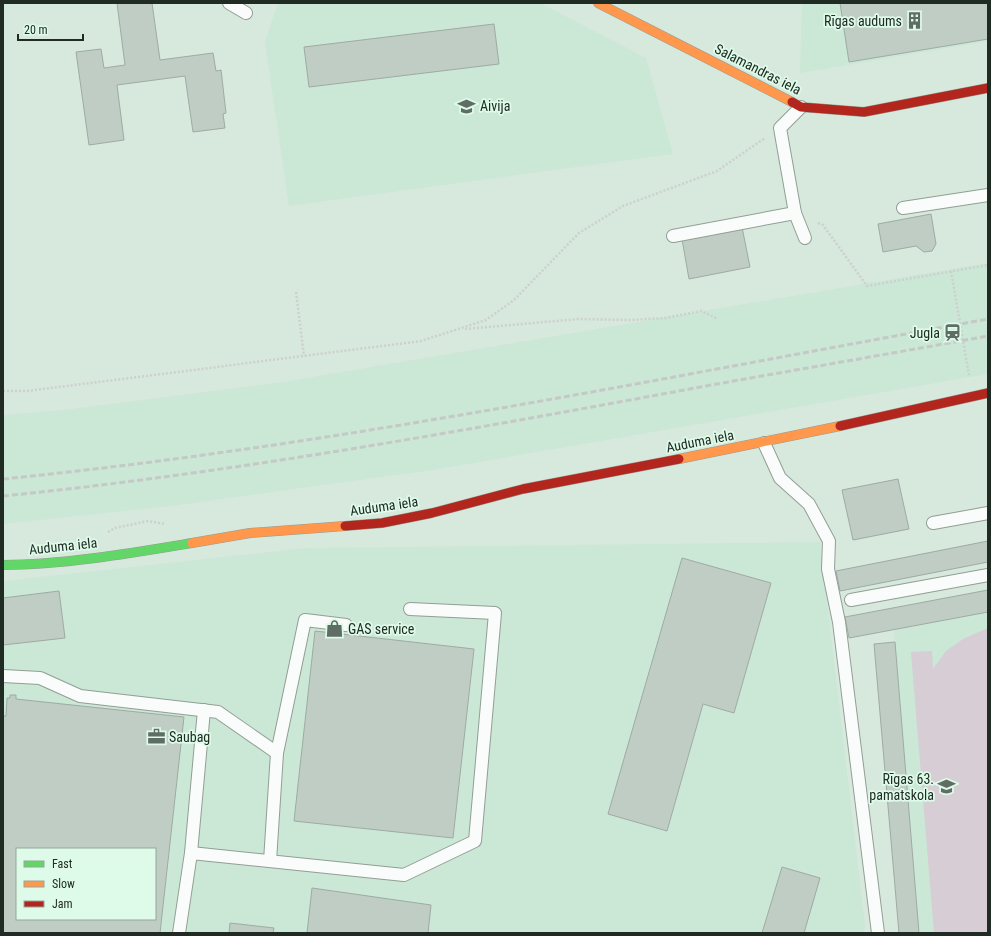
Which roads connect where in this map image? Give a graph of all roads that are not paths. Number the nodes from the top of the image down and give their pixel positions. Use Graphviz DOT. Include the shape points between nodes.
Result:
graph roads {
  1 [pos="229,3"];
  2 [pos="598,3"];
  3 [pos="246,13"];
  4 [pos="988,88"];
  5 [pos="800,107"];
  6 [pos="988,195"];
  7 [pos="903,208"];
  8 [pos="795,213"];
  9 [pos="673,236"];
  10 [pos="805,238"];
  11 [pos="988,393"];
  12 [pos="764,443"];
  13 [pos="988,513"];
  14 [pos="933,523"];
  15 [pos="3,565"];
  16 [pos="988,575"];
  17 [pos="851,600"];
  18 [pos="410,609"];
  19 [pos="346,625"];
  20 [pos="3,676"];
  21 [pos="204,710"];
  22 [pos="277,753"];
  23 [pos="191,853"];
  24 [pos="270,861"];
  25 [pos="179,933"];
  26 [pos="878,933"];
  1 -- 3 [label="lane"];
  2 -- 5 [label="street, Salamandras iela"];
  4 -- 5 [label="street, Salamandras iela" via="864,112"];
  5 -- 8 [label="lane" via="780,128"];
  6 -- 7 [label="lane"];
  8 -- 9 [label="lane"];
  8 -- 10 [label="lane"];
  11 -- 12 [label="street, Auduma iela"];
  12 -- 15 [label="street, Auduma iela" via="523,489 382,523 250,533 139,552"];
  12 -- 26 [label="lane" via="780,478 809,504 829,541 828,569 841,634"];
  13 -- 14 [label="lane"];
  16 -- 17 [label="lane"];
  18 -- 24 [label="lane" via="495,613 475,841 404,875"];
  19 -- 22 [label="lane" via="305,620"];
  20 -- 21 [label="lane" via="40,678 80,696"];
  21 -- 22 [label="lane" via="218,712"];
  21 -- 23 [label="lane"];
  22 -- 24 [label="lane"];
  23 -- 24 [label="lane"];
  23 -- 25 [label="lane"];
}
